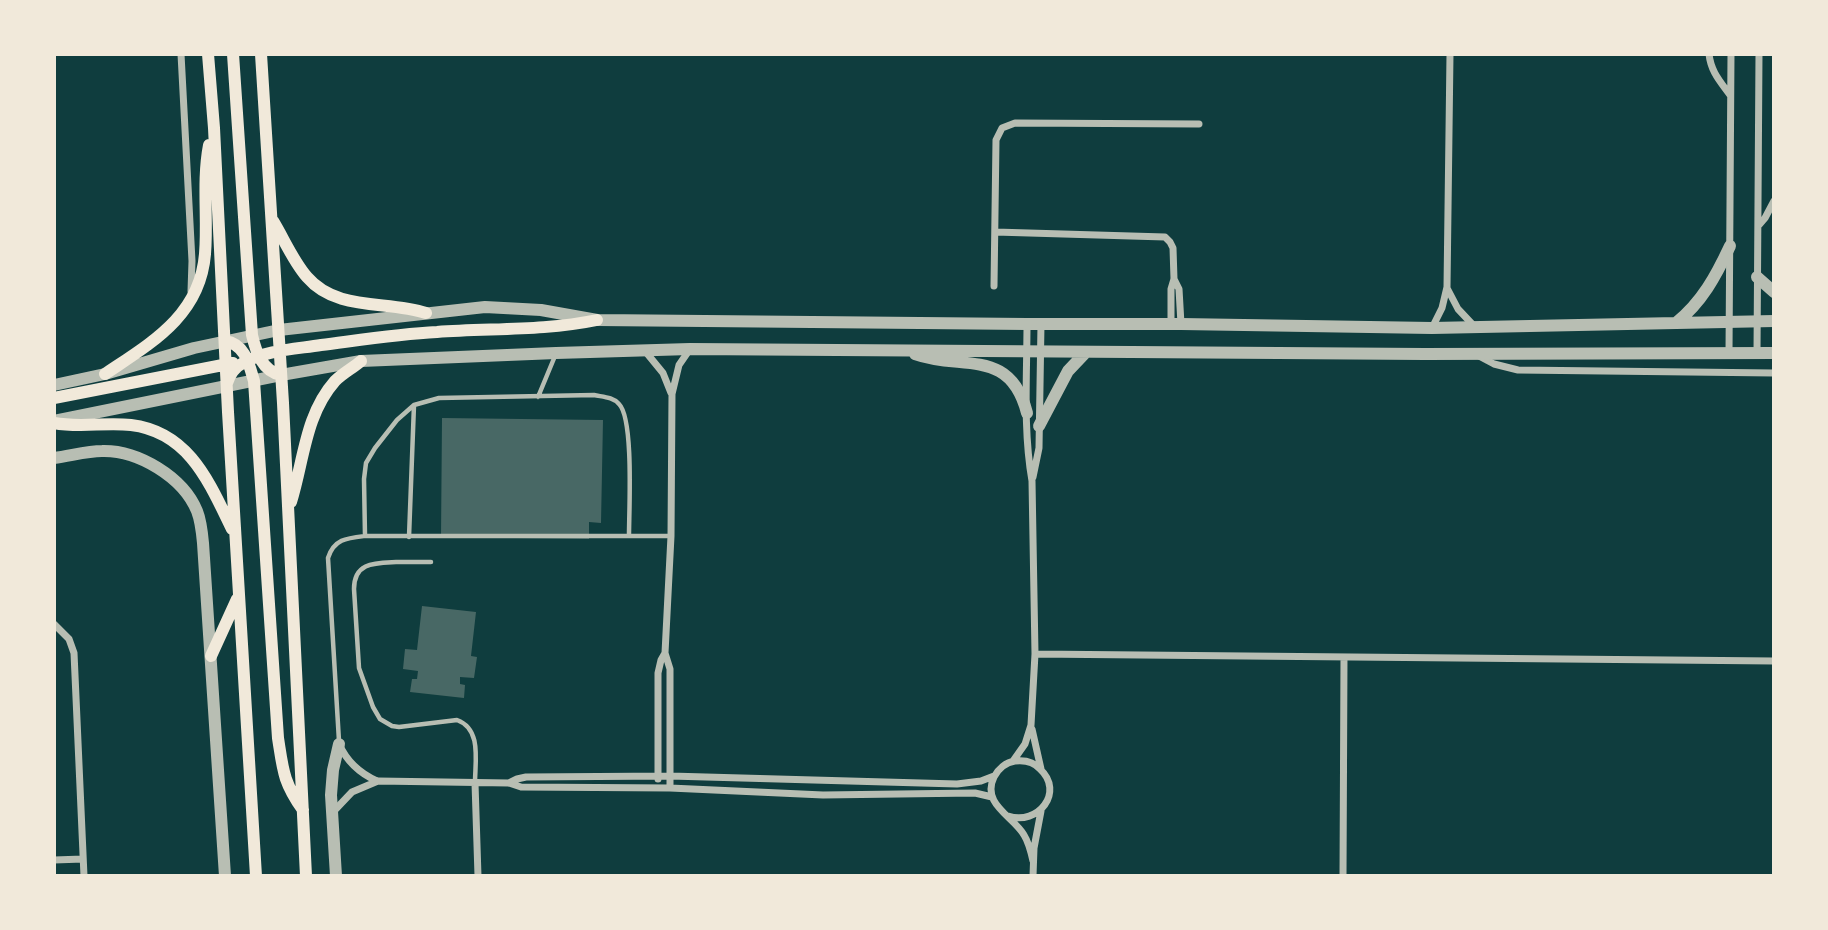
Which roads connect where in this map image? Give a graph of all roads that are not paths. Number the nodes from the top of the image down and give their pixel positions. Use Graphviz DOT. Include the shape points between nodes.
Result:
graph roads {
  1 [pos="181,54"];
  2 [pos="208,54"];
  3 [pos="233,54"];
  4 [pos="261,54"];
  5 [pos="1450,54"];
  6 [pos="1709,54"];
  7 [pos="1731,54"];
  8 [pos="1759,54"];
  9 [pos="1730,94"];
  10 [pos="1199,124"];
  11 [pos="214,128"];
  12 [pos="1774,201"];
  13 [pos="272,220"];
  14 [pos="1759,226"];
  15 [pos="995,232"];
  16 [pos="1730,246"];
  17 [pos="1757,277"];
  18 [pos="994,286"];
  19 [pos="1447,287"];
  20 [pos="1774,292"];
  21 [pos="190,301"];
  22 [pos="426,313"];
  23 [pos="597,320"];
  24 [pos="1730,321"];
  25 [pos="1757,321"];
  26 [pos="1774,321"];
  27 [pos="1676,323"];
  28 [pos="1027,324"];
  29 [pos="1041,324"];
  30 [pos="1176,324"];
  31 [pos="1475,327"];
  32 [pos="1432,328"];
  33 [pos="279,330"];
  34 [pos="252,335"];
  35 [pos="225,341"];
  36 [pos="690,349"];
  37 [pos="905,350"];
  38 [pos="645,351"];
  39 [pos="1034,351"];
  40 [pos="280,352"];
  41 [pos="1086,352"];
  42 [pos="1474,352"];
  43 [pos="1730,352"];
  44 [pos="1757,352"];
  45 [pos="556,353"];
  46 [pos="1774,353"];
  47 [pos="253,357"];
  48 [pos="361,361"];
  49 [pos="226,365"];
  50 [pos="1774,373"];
  51 [pos="105,374"];
  52 [pos="281,375"];
  53 [pos="254,381"];
  54 [pos="54,385"];
  55 [pos="227,387"];
  56 [pos="672,394"];
  57 [pos="538,397"];
  58 [pos="54,398"];
  59 [pos="414,405"];
  60 [pos="1027,413"];
  61 [pos="54,422"];
  62 [pos="1039,426"];
  63 [pos="54,458"];
  64 [pos="1032,481"];
  65 [pos="288,509"];
  66 [pos="235,535"];
  67 [pos="629,535"];
  68 [pos="365,536"];
  69 [pos="671,536"];
  70 [pos="409,537"];
  71 [pos="431,562"];
  72 [pos="239,595"];
  73 [pos="54,624"];
  74 [pos="665,653"];
  75 [pos="1035,654"];
  76 [pos="211,656"];
  77 [pos="1344,657"];
  78 [pos="1774,661"];
  79 [pos="1031,725"];
  80 [pos="339,744"];
  81 [pos="1013,761"];
  82 [pos="1042,769"];
  83 [pos="670,776"];
  84 [pos="995,776"];
  85 [pos="658,777"];
  86 [pos="378,781"];
  87 [pos="475,783"];
  88 [pos="509,783"];
  89 [pos="658,788"];
  90 [pos="670,788"];
  91 [pos="992,797"];
  92 [pos="303,810"];
  93 [pos="1041,810"];
  94 [pos="332,812"];
  95 [pos="1008,816"];
  96 [pos="83,859"];
  97 [pos="54,860"];
  98 [pos="1033,861"];
  99 [pos="84,876"];
  100 [pos="225,876"];
  101 [pos="256,876"];
  102 [pos="306,876"];
  103 [pos="336,876"];
  104 [pos="478,876"];
  105 [pos="1033,876"];
  106 [pos="1343,876"];
  1 -- 21 [label="street"];
  2 -- 11 [label="main road"];
  3 -- 34 [label="main road"];
  4 -- 13 [label="main road"];
  5 -- 19 [label="street"];
  6 -- 9 [label="street" via="1712,69"];
  7 -- 9 [label="street"];
  8 -- 14 [label="street"];
  9 -- 16 [label="street"];
  10 -- 15 [label="street" via="1006,125 996,140"];
  11 -- 21 [label="main road" via="206,166 205,255 201,279"];
  11 -- 35 [label="main road"];
  12 -- 14 [label="street"];
  13 -- 22 [label="main road" via="307,277 333,297"];
  13 -- 33 [label="main road"];
  14 -- 17 [label="street"];
  15 -- 18 [label="street"];
  15 -- 30 [label="street" via="1168,239 1178,289"];
  16 -- 24 [label="street"];
  16 -- 27 [label="street" via="1707,289"];
  17 -- 20 [label="street"];
  17 -- 25 [label="street"];
  19 -- 31 [label="street" via="1458,309"];
  19 -- 32 [label="street"];
  21 -- 51 [label="main road" via="160,337"];
  22 -- 23 [label="street" via="513,307"];
  22 -- 33 [label="street"];
  23 -- 28 [label="street"];
  23 -- 40 [label="main road" via="554,327 380,337"];
  24 -- 25 [label="street"];
  24 -- 27 [label="street"];
  24 -- 43 [label="street"];
  25 -- 26 [label="street"];
  25 -- 44 [label="street"];
  27 -- 31 [label="street"];
  28 -- 29 [label="street"];
  28 -- 39 [label="street"];
  29 -- 30 [label="street"];
  29 -- 39 [label="street"];
  30 -- 32 [label="street"];
  31 -- 32 [label="street"];
  33 -- 34 [label="street"];
  33 -- 40 [label="main road"];
  33 -- 47 [label="main road" via="274,341"];
  34 -- 35 [label="street"];
  34 -- 47 [label="main road"];
  35 -- 47 [label="main road"];
  35 -- 49 [label="main road"];
  35 -- 51 [label="street"];
  36 -- 37 [label="street"];
  36 -- 38 [label="street"];
  36 -- 56 [label="street" via="679,366"];
  37 -- 39 [label="street"];
  37 -- 60 [label="street" via="933,360 995,369 1013,383"];
  38 -- 45 [label="street"];
  38 -- 56 [label="street" via="663,373"];
  39 -- 41 [label="street"];
  39 -- 60 [label="street"];
  39 -- 62 [label="street"];
  40 -- 47 [label="main road"];
  40 -- 52 [label="main road"];
  41 -- 42 [label="street"];
  41 -- 62 [label="street" via="1068,371"];
  42 -- 43 [label="street"];
  42 -- 50 [label="street" via="1494,365 1518,370"];
  43 -- 44 [label="street"];
  44 -- 46 [label="street"];
  45 -- 48 [label="street"];
  45 -- 57 [label="lane"];
  47 -- 49 [label="main road"];
  47 -- 52 [label="main road"];
  47 -- 53 [label="main road"];
  47 -- 55 [label="main road" via="230,374"];
  48 -- 52 [label="street"];
  48 -- 65 [label="main road" via="337,379 319,403"];
  49 -- 55 [label="main road"];
  49 -- 58 [label="main road"];
  51 -- 54 [label="street"];
  52 -- 53 [label="street"];
  52 -- 65 [label="main road"];
  53 -- 55 [label="street"];
  53 -- 92 [label="main road" via="278,738 288,787"];
  55 -- 61 [label="street"];
  55 -- 66 [label="main road"];
  56 -- 69 [label="street"];
  57 -- 59 [label="lane" via="439,398"];
  57 -- 67 [label="lane" via="594,395 621,405 628,426"];
  59 -- 68 [label="lane" via="397,420 366,463"];
  59 -- 70 [label="lane"];
  60 -- 64 [label="street"];
  61 -- 66 [label="main road" via="129,425 167,436 199,466"];
  62 -- 64 [label="street"];
  63 -- 76 [label="street" via="102,451 131,454 156,466 190,498 201,523"];
  64 -- 75 [label="street"];
  65 -- 92 [label="main road"];
  66 -- 72 [label="main road"];
  67 -- 69 [label="lane"];
  67 -- 70 [label="lane"];
  68 -- 70 [label="lane"];
  68 -- 80 [label="lane" via="336,543 328,558"];
  69 -- 74 [label="street"];
  71 -- 87 [label="lane" via="371,563 360,570 354,582 359,668 376,713 386,723 399,727 457,720 470,728"];
  72 -- 76 [label="main road"];
  72 -- 101 [label="main road"];
  73 -- 96 [label="street" via="69,639 74,653"];
  74 -- 83 [label="street" via="670,669"];
  74 -- 85 [label="street" via="658,673"];
  75 -- 77 [label="street"];
  75 -- 79 [label="street"];
  76 -- 100 [label="street"];
  77 -- 78 [label="street"];
  77 -- 106 [label="street"];
  79 -- 81 [label="street"];
  79 -- 82 [label="street"];
  80 -- 86 [label="street" via="358,771"];
  80 -- 94 [label="street"];
  81 -- 82 [label="street" via="1023,760"];
  81 -- 84 [label="street"];
  82 -- 93 [label="street" via="1049,795"];
  83 -- 84 [label="street" via="957,784"];
  83 -- 85 [label="street"];
  83 -- 90 [label="street"];
  84 -- 91 [label="street"];
  85 -- 88 [label="street" via="526,777"];
  85 -- 89 [label="street"];
  86 -- 87 [label="street"];
  86 -- 94 [label="street" via="352,792"];
  87 -- 88 [label="street"];
  87 -- 104 [label="street"];
  88 -- 89 [label="street" via="521,787"];
  89 -- 90 [label="street"];
  90 -- 91 [label="street" via="823,795 975,793"];
  91 -- 95 [label="street"];
  92 -- 102 [label="main road"];
  93 -- 95 [label="street" via="1025,819"];
  93 -- 98 [label="street"];
  94 -- 103 [label="street"];
  95 -- 98 [label="street" via="1025,836"];
  96 -- 97 [label="street"];
  96 -- 99 [label="street"];
  98 -- 105 [label="street"];
}
